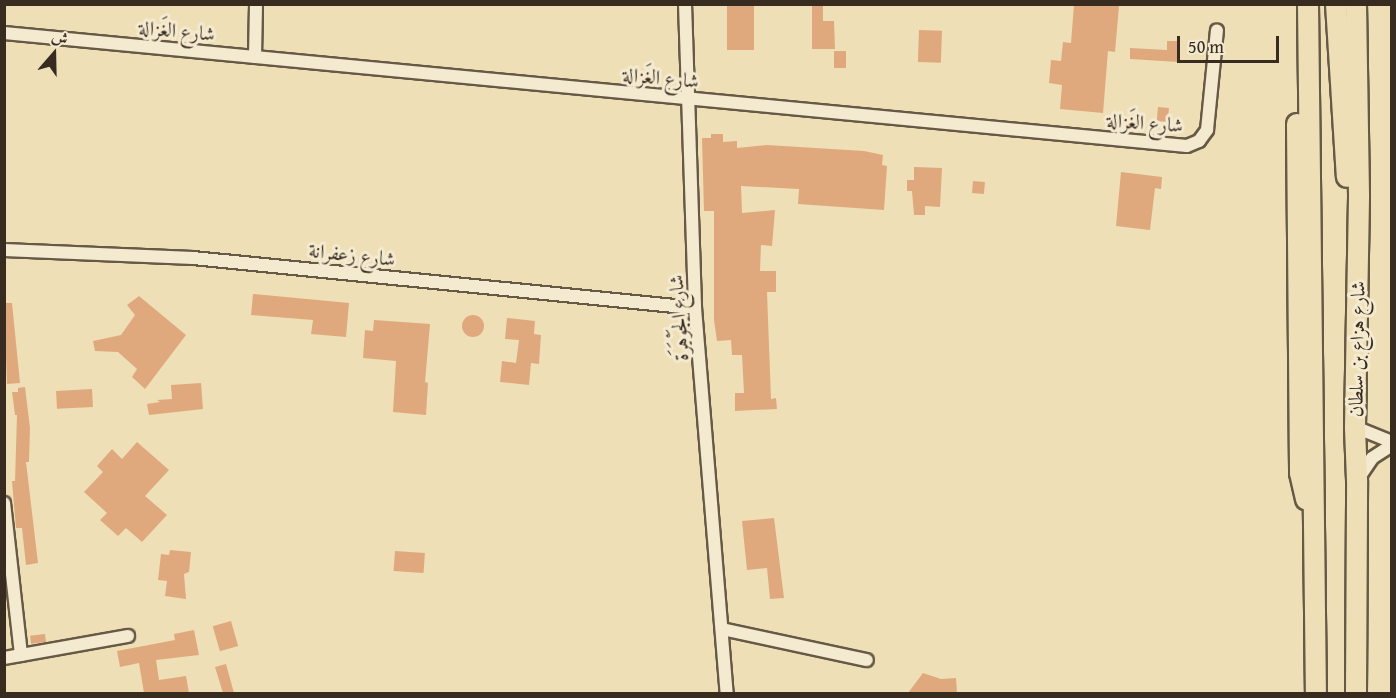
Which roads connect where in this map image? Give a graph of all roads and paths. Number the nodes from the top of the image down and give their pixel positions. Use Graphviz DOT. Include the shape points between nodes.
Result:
graph roads {
  1 [pos="256,4"];
  2 [pos="685,4"];
  3 [pos="1296,4"];
  4 [pos="1308,4"];
  5 [pos="1336,4"];
  6 [pos="1356,4"];
  7 [pos="1217,30"];
  8 [pos="4,33"];
  9 [pos="255,57"];
  10 [pos="688,99"];
  11 [pos="1358,229"];
  12 [pos="4,250"];
  13 [pos="695,308"];
  14 [pos="1355,427"];
  15 [pos="1392,444"];
  16 [pos="1357,480"];
  17 [pos="4,503"];
  18 [pos="1315,519"];
  19 [pos="722,629"];
  20 [pos="128,636"];
  21 [pos="21,656"];
  22 [pos="4,658"];
  23 [pos="867,660"];
  24 [pos="727,693"];
  25 [pos="1316,693"];
  26 [pos="1356,693"];
  1 -- 9 [label="street"];
  2 -- 10 [label="street, شارع الجَوْهَرَة"];
  3 -- 18 [label="main road" via="1300,473"];
  4 -- 18 [label="main road, شارع هزاع بن سلطان"];
  5 -- 11 [label="main road" via="1346,172"];
  6 -- 11 [label="main road, شارع هزاع بن سلطان"];
  7 -- 10 [label="street, شارع الغَزالة" via="1207,130 1199,141 1187,146"];
  8 -- 9 [label="street, شارع الغَزالة"];
  9 -- 10 [label="street, شارع الغَزالة"];
  10 -- 13 [label="street, شارع الجَوْهَرَة"];
  11 -- 14 [label="main road, شارع هزاع بن سلطان"];
  12 -- 13 [label="street, شارع زعفرانة" via="193,258"];
  13 -- 19 [label="street, شارع الجَوْهَرَة"];
  14 -- 15 [label="street"];
  14 -- 16 [label="main road, شارع هزاع بن سلطان"];
  15 -- 16 [label="street" via="1372,458"];
  16 -- 26 [label="main road, شارع هزاع بن سلطان"];
  17 -- 21 [label="street"];
  18 -- 25 [label="main road, شارع هزاع بن سلطان"];
  19 -- 23 [label="street"];
  19 -- 24 [label="street, شارع الجَوْهَرَة"];
  20 -- 21 [label="street"];
  21 -- 22 [label="street"];
}
